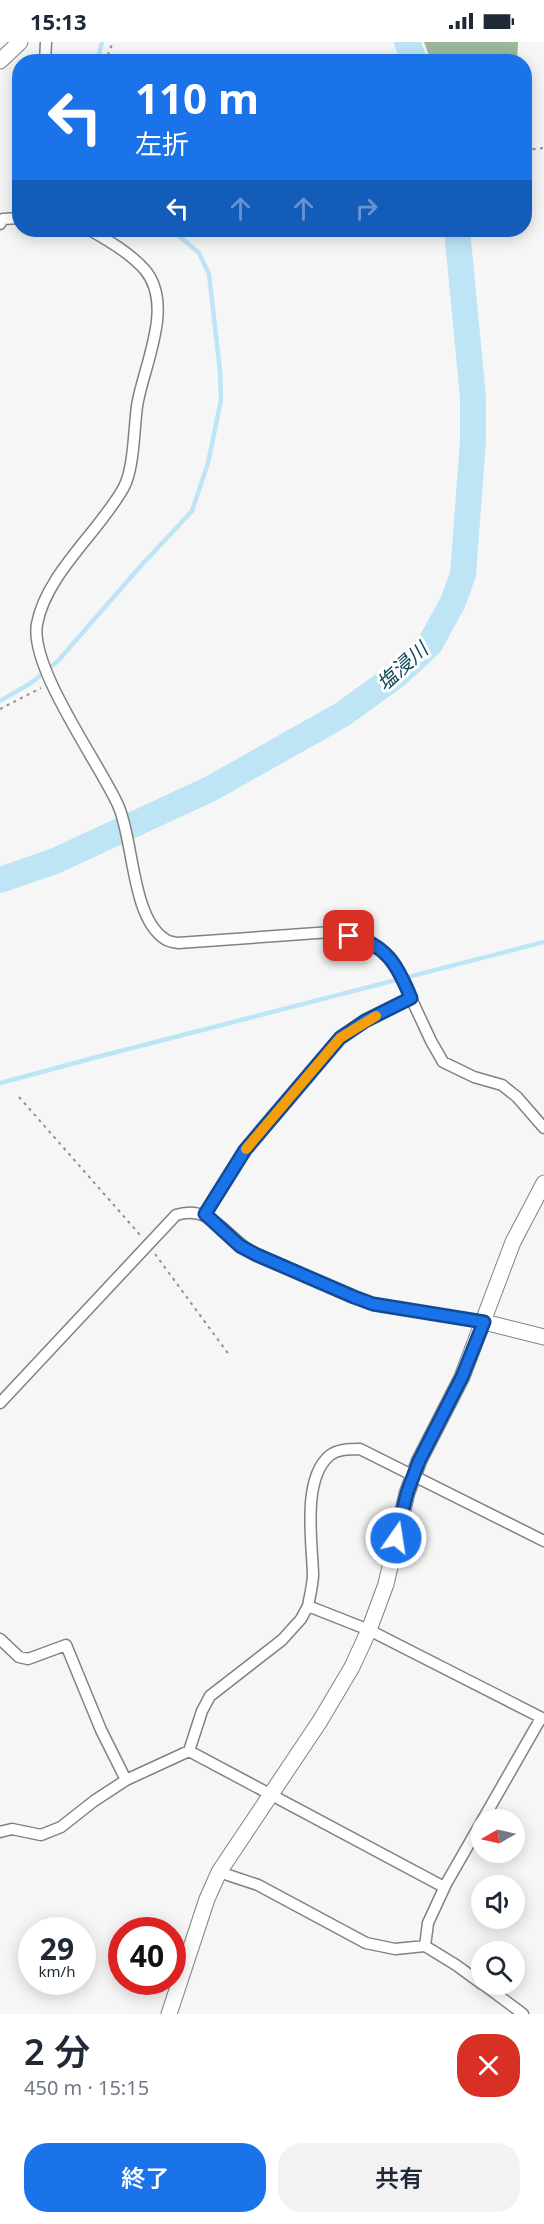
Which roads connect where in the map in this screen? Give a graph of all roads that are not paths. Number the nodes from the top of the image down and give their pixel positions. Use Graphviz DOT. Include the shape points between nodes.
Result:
graph roads {
  1 [pos="20,42"];
  2 [pos="0,61"];
  3 [pos="102,237"];
  4 [pos="411,998"];
  5 [pos="544,1128"];
  6 [pos="544,1183"];
  7 [pos="205,1214"];
  8 [pos="484,1322"];
  9 [pos="544,1337"];
  10 [pos="0,1403"];
  11 [pos="414,1474"];
  12 [pos="544,1541"];
  13 [pos="308,1606"];
  14 [pos="369,1630"];
  15 [pos="0,1639"];
  16 [pos="542,1718"];
  17 [pos="189,1751"];
  18 [pos="126,1780"];
  19 [pos="271,1795"];
  20 [pos="0,1832"];
  21 [pos="219,1872"];
  22 [pos="444,1887"];
  23 [pos="425,1946"];
  24 [pos="471,1976"];
  25 [pos="497,1995"];
  26 [pos="169,2014"];
  27 [pos="523,2014"];
  1 -- 2 [label="street"];
  3 -- 4 [label="street" via="146,271 158,307 156,331 137,404 125,484 52,586 37,623 40,656 121,813 142,907 166,940 211,942 331,932 367,939 396,966"];
  4 -- 5 [label="street" via="443,1062 502,1085"];
  4 -- 7 [label="street" via="340,1038 245,1150"];
  6 -- 8 [label="street" via="513,1242"];
  7 -- 8 [label="street" via="240,1246 354,1297 373,1304"];
  7 -- 10 [label="street" via="176,1215"];
  8 -- 9 [label="street"];
  8 -- 11 [label="street" via="462,1377"];
  11 -- 12 [label="street"];
  11 -- 13 [label="street" via="360,1449 330,1455 316,1475 312,1496 313,1577"];
  11 -- 14 [label="street" via="386,1584"];
  13 -- 14 [label="street"];
  13 -- 17 [label="street" via="282,1640 210,1696"];
  14 -- 16 [label="street"];
  14 -- 19 [label="street" via="320,1721"];
  15 -- 18 [label="street" via="19,1657 28,1659 66,1645"];
  16 -- 22 [label="street"];
  17 -- 18 [label="street"];
  17 -- 19 [label="street"];
  18 -- 20 [label="street" via="61,1827 41,1835 12,1829"];
  19 -- 21 [label="street"];
  19 -- 22 [label="street"];
  21 -- 23 [label="street" via="258,1885 366,1942 395,1949"];
  21 -- 26 [label="street"];
  22 -- 23 [label="street" via="428,1923"];
  23 -- 24 [label="street"];
  25 -- 27 [label="street"];
}
